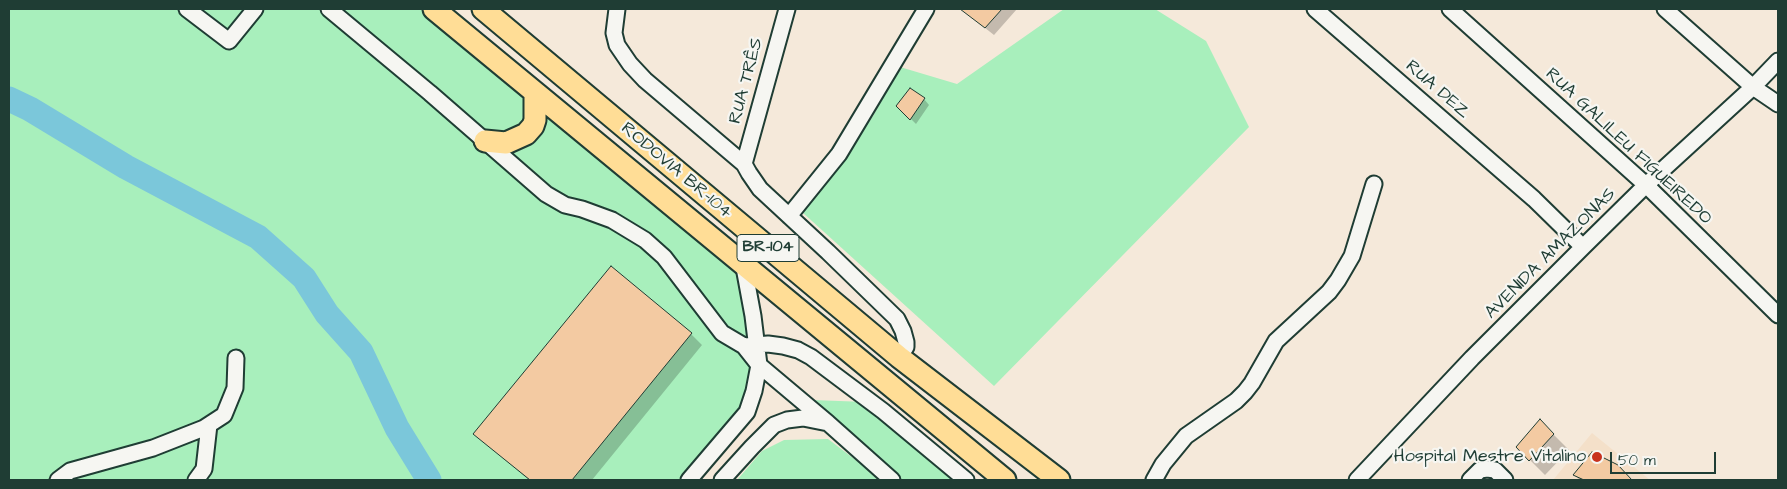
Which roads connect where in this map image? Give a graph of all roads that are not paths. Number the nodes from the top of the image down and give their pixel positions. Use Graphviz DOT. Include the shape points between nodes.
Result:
graph roads {
  1 [pos="187,9"];
  2 [pos="255,9"];
  3 [pos="329,9"];
  4 [pos="434,9"];
  5 [pos="483,9"];
  6 [pos="787,9"];
  7 [pos="926,9"];
  8 [pos="1315,9"];
  9 [pos="1450,9"];
  10 [pos="1665,9"];
  11 [pos="617,10"];
  12 [pos="1778,61"];
  13 [pos="1754,87"];
  14 [pos="535,94"];
  15 [pos="1778,104"];
  16 [pos="486,141"];
  17 [pos="744,164"];
  18 [pos="1374,184"];
  19 [pos="1646,186"];
  20 [pos="788,216"];
  21 [pos="1583,248"];
  22 [pos="743,262"];
  23 [pos="1778,315"];
  24 [pos="751,346"];
  25 [pos="899,357"];
  26 [pos="236,358"];
  27 [pos="759,365"];
  28 [pos="828,423"];
  29 [pos="209,425"];
  30 [pos="58,480"];
  31 [pos="196,480"];
  32 [pos="689,480"];
  33 [pos="722,480"];
  34 [pos="892,480"];
  35 [pos="966,480"];
  36 [pos="1005,480"];
  37 [pos="1059,480"];
  38 [pos="1154,480"];
  39 [pos="1357,480"];
  40 [pos="1470,480"];
  41 [pos="1505,480"];
  1 -- 2 [label="street" via="229,41"];
  3 -- 16 [label="street"];
  4 -- 14 [label="highway, RODOVIA BR-104 / BR-104"];
  5 -- 25 [label="highway, RODOVIA BR-104 / BR-104"];
  6 -- 17 [label="street, RUA TRÊS"];
  7 -- 20 [label="street" via="840,154"];
  8 -- 21 [label="street, RUA DEZ" via="1534,199"];
  9 -- 19 [label="street, RUA GALILEU FIGUEIREDO"];
  10 -- 13 [label="street"];
  11 -- 17 [label="street" via="614,33 617,45 630,64"];
  12 -- 13 [label="street, AVENIDA AMAZONAS"];
  13 -- 15 [label="street"];
  13 -- 19 [label="street, AVENIDA AMAZONAS"];
  14 -- 16 [label="highway" via="535,120 526,134 506,143"];
  14 -- 22 [label="highway, RODOVIA BR-104 / BR-104"];
  16 -- 24 [label="street" via="546,194 612,220 645,240 664,257 728,338"];
  17 -- 20 [label="street" via="760,189"];
  18 -- 38 [label="street" via="1352,256 1338,280 1276,341 1245,392 1186,436"];
  19 -- 21 [label="street, AVENIDA AMAZONAS"];
  19 -- 23 [label="street, RUA GALILEU FIGUEIREDO"];
  20 -- 25 [label="street" via="897,319 906,342"];
  21 -- 39 [label="street, AVENIDA AMAZONAS" via="1472,358"];
  22 -- 24 [label="street"];
  22 -- 36 [label="highway, RODOVIA BR-104 / BR-104"];
  24 -- 27 [label="street"];
  24 -- 35 [label="street" via="791,347 817,361 883,410"];
  25 -- 37 [label="highway, RODOVIA BR-104 / BR-104"];
  26 -- 29 [label="street" via="235,388 224,415"];
  27 -- 28 [label="street"];
  27 -- 32 [label="street" via="747,412"];
  28 -- 33 [label="street" via="803,418 774,425"];
  28 -- 34 [label="street"];
  29 -- 30 [label="street" via="153,448 70,471"];
  29 -- 31 [label="street" via="204,469"];
  40 -- 41 [label="street" via="1487,468 1495,470"];
}
